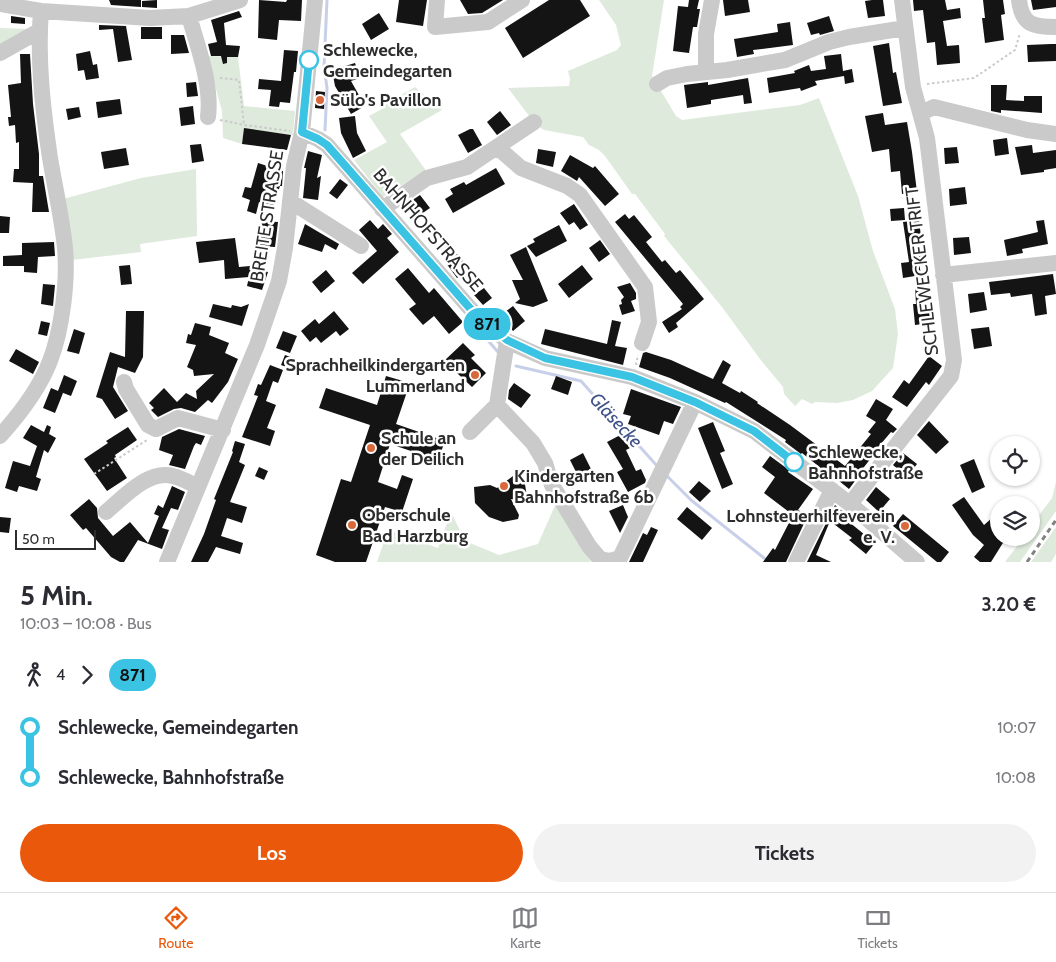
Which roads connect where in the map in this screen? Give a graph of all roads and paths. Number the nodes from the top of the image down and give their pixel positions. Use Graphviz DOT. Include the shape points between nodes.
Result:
graph roads {
  1 [pos="240,0"];
  2 [pos="314,0"];
  3 [pos="437,0"];
  4 [pos="522,0"];
  5 [pos="712,0"];
  6 [pos="902,0"];
  7 [pos="1019,0"];
  8 [pos="0,4"];
  9 [pos="99,7"];
  10 [pos="41,11"];
  11 [pos="190,16"];
  12 [pos="1025,19"];
  13 [pos="1056,27"];
  14 [pos="905,28"];
  15 [pos="39,30"];
  16 [pos="0,53"];
  17 [pos="706,72"];
  18 [pos="205,76"];
  19 [pos="656,84"];
  20 [pos="922,84"];
  21 [pos="921,113"];
  22 [pos="208,117"];
  23 [pos="534,122"];
  24 [pos="244,125"];
  25 [pos="302,132"];
  26 [pos="1056,134"];
  27 [pos="498,148"];
  28 [pos="290,201"];
  29 [pos="382,209"];
  30 [pos="361,246"];
  31 [pos="1056,263"];
  32 [pos="943,275"];
  33 [pos="507,340"];
  34 [pos="642,343"];
  35 [pos="632,377"];
  36 [pos="124,382"];
  37 [pos="695,402"];
  38 [pos="497,405"];
  39 [pos="156,429"];
  40 [pos="223,430"];
  41 [pos="470,432"];
  42 [pos="0,436"];
  43 [pos="94,474"];
  44 [pos="198,487"];
  45 [pos="832,490"];
  46 [pos="850,504"];
  47 [pos="106,512"];
  48 [pos="167,562"];
  49 [pos="796,562"];
  50 [pos="917,562"];
  1 -- 11 [label="street"];
  2 -- 25 [label="street, BREITE STRASSE"];
  3 -- 4 [label="street" via="435,27 488,22"];
  5 -- 17 [label="street" via="706,34"];
  6 -- 14 [label="street, SCHLEWECKER TRIFT"];
  7 -- 12 [label="street"];
  8 -- 10 [label="street"];
  9 -- 10 [label="street"];
  9 -- 11 [label="street" via="150,18"];
  10 -- 15 [label="street"];
  11 -- 18 [label="street"];
  12 -- 13 [label="street" via="1039,27"];
  12 -- 20 [label="path" via="1015,50 974,78"];
  14 -- 17 [label="street" via="839,39 785,60"];
  14 -- 21 [label="street, SCHLEWECKER TRIFT"];
  15 -- 16 [label="street"];
  15 -- 42 [label="street" via="44,113 65,248 66,276 58,334 50,362 28,401"];
  17 -- 19 [label="street" via="667,78"];
  18 -- 22 [label="street" via="210,105"];
  18 -- 24 [label="path" via="239,80"];
  21 -- 26 [label="street" via="934,107"];
  21 -- 32 [label="street, SCHLEWECKER TRIFT" via="927,138"];
  22 -- 24 [label="path"];
  23 -- 27 [label="street"];
  24 -- 25 [label="path"];
  25 -- 28 [label="street, BREITE STRASSE"];
  25 -- 29 [label="street, BAHNHOFSTRASSE" via="327,145"];
  27 -- 29 [label="street" via="467,167 427,178"];
  27 -- 34 [label="street" via="522,168 567,186 580,195 645,288 649,322"];
  28 -- 30 [label="street"];
  28 -- 40 [label="street, BREITE STRASSE" via="279,281"];
  29 -- 33 [label="street, BAHNHOFSTRASSE" via="475,314"];
  31 -- 32 [label="street"];
  32 -- 46 [label="street, SCHLEWECKER TRIFT" via="954,360 951,376"];
  33 -- 35 [label="street, BAHNHOFSTRASSE" via="545,358"];
  33 -- 38 [label="street"];
  34 -- 35 [label="path"];
  35 -- 37 [label="street, BAHNHOFSTRASSE"];
  36 -- 39 [label="street" via="148,425"];
  37 -- 38 [label="street" via="620,558 610,561 600,559 589,546 552,485 545,463 533,443"];
  37 -- 45 [label="street, BAHNHOFSTRASSE" via="754,431"];
  38 -- 41 [label="street"];
  39 -- 40 [label="street" via="178,418"];
  39 -- 43 [label="path" via="154,435"];
  40 -- 44 [label="street, BREITE STRASSE"];
  44 -- 47 [label="street" via="173,476 158,476 138,486"];
  44 -- 48 [label="street, BREITE STRASSE"];
  45 -- 46 [label="street, BAHNHOFSTRASSE"];
  45 -- 49 [label="street"];
  46 -- 50 [label="street, BAHNHOFSTRASSE"];
}
